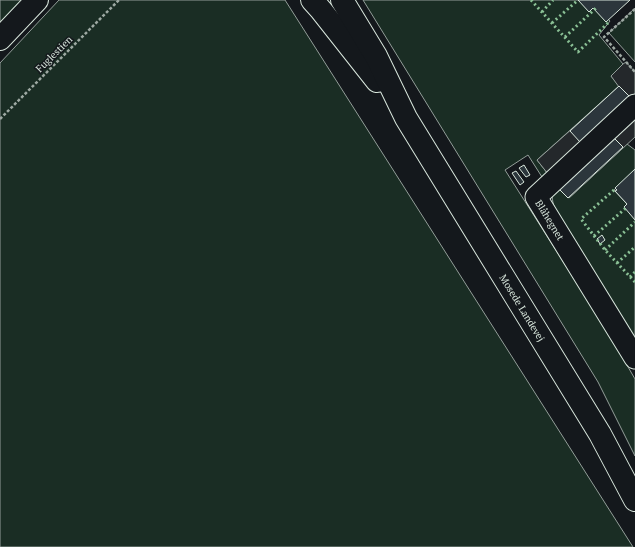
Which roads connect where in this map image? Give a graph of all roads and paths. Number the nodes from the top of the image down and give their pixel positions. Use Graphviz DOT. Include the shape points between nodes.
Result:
graph roads {
  1 [pos="37,0"];
  2 [pos="119,0"];
  3 [pos="312,0"];
  4 [pos="342,0"];
  5 [pos="635,8"];
  6 [pos="0,39"];
  7 [pos="635,72"];
  8 [pos="635,105"];
  9 [pos="406,118"];
  10 [pos="0,120"];
  11 [pos="635,358"];
  12 [pos="635,500"];
  1 -- 6 [label="main road"];
  2 -- 10 [label="path, Fuglestien"];
  3 -- 9 [label="main road, Mosede Landevej"];
  4 -- 9 [label="main road, Mosede Landevej" via="376,56"];
  5 -- 7 [label="path" via="604,37"];
  8 -- 11 [label="street, Blåhegnet" via="536,196"];
  9 -- 12 [label="main road, Mosede Landevej" via="600,434"];
}
